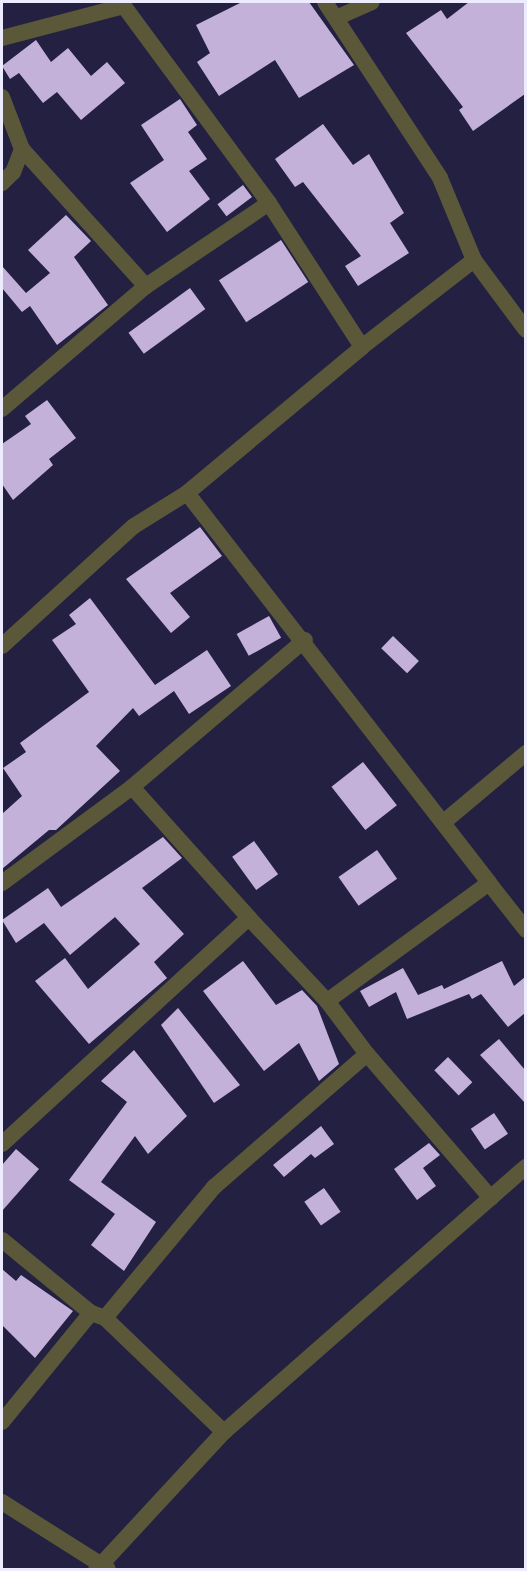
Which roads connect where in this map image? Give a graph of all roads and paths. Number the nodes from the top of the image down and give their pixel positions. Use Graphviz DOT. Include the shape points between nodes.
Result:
graph roads {
  1 [pos="325,2"];
  2 [pos="372,2"];
  3 [pos="122,4"];
  4 [pos="336,18"];
  5 [pos="2,38"];
  6 [pos="2,97"];
  7 [pos="22,149"];
  8 [pos="2,183"];
  9 [pos="269,203"];
  10 [pos="474,261"];
  11 [pos="146,285"];
  12 [pos="525,330"];
  13 [pos="362,348"];
  14 [pos="2,409"];
  15 [pos="187,493"];
  16 [pos="305,640"];
  17 [pos="2,646"];
  18 [pos="525,753"];
  19 [pos="132,787"];
  20 [pos="446,821"];
  21 [pos="2,883"];
  22 [pos="489,883"];
  23 [pos="249,918"];
  24 [pos="525,930"];
  25 [pos="327,1001"];
  26 [pos="368,1054"];
  27 [pos="2,1144"];
  28 [pos="525,1167"];
  29 [pos="492,1198"];
  30 [pos="2,1240"];
  31 [pos="98,1316"];
  32 [pos="2,1422"];
  33 [pos="224,1432"];
  34 [pos="2,1502"];
  35 [pos="102,1568"];
  1 -- 4 [label="street"];
  2 -- 4 [label="street"];
  3 -- 5 [label="street"];
  3 -- 9 [label="street"];
  4 -- 10 [label="street" via="440,178"];
  6 -- 7 [label="street"];
  7 -- 8 [label="street" via="13,172"];
  7 -- 11 [label="street"];
  9 -- 11 [label="street"];
  9 -- 13 [label="street"];
  10 -- 12 [label="street"];
  10 -- 13 [label="street"];
  11 -- 14 [label="street"];
  13 -- 15 [label="street"];
  15 -- 16 [label="street"];
  15 -- 17 [label="street" via="134,526"];
  16 -- 19 [label="street"];
  16 -- 20 [label="street"];
  18 -- 20 [label="street"];
  19 -- 21 [label="street"];
  19 -- 23 [label="street"];
  20 -- 22 [label="street"];
  22 -- 24 [label="street"];
  22 -- 25 [label="street"];
  23 -- 25 [label="street"];
  23 -- 27 [label="street"];
  25 -- 26 [label="street"];
  26 -- 29 [label="street"];
  26 -- 31 [label="street" via="214,1187"];
  28 -- 29 [label="street"];
  29 -- 33 [label="street"];
  30 -- 31 [label="street"];
  31 -- 32 [label="street"];
  31 -- 33 [label="street"];
  33 -- 35 [label="street"];
  34 -- 35 [label="street"];
}
